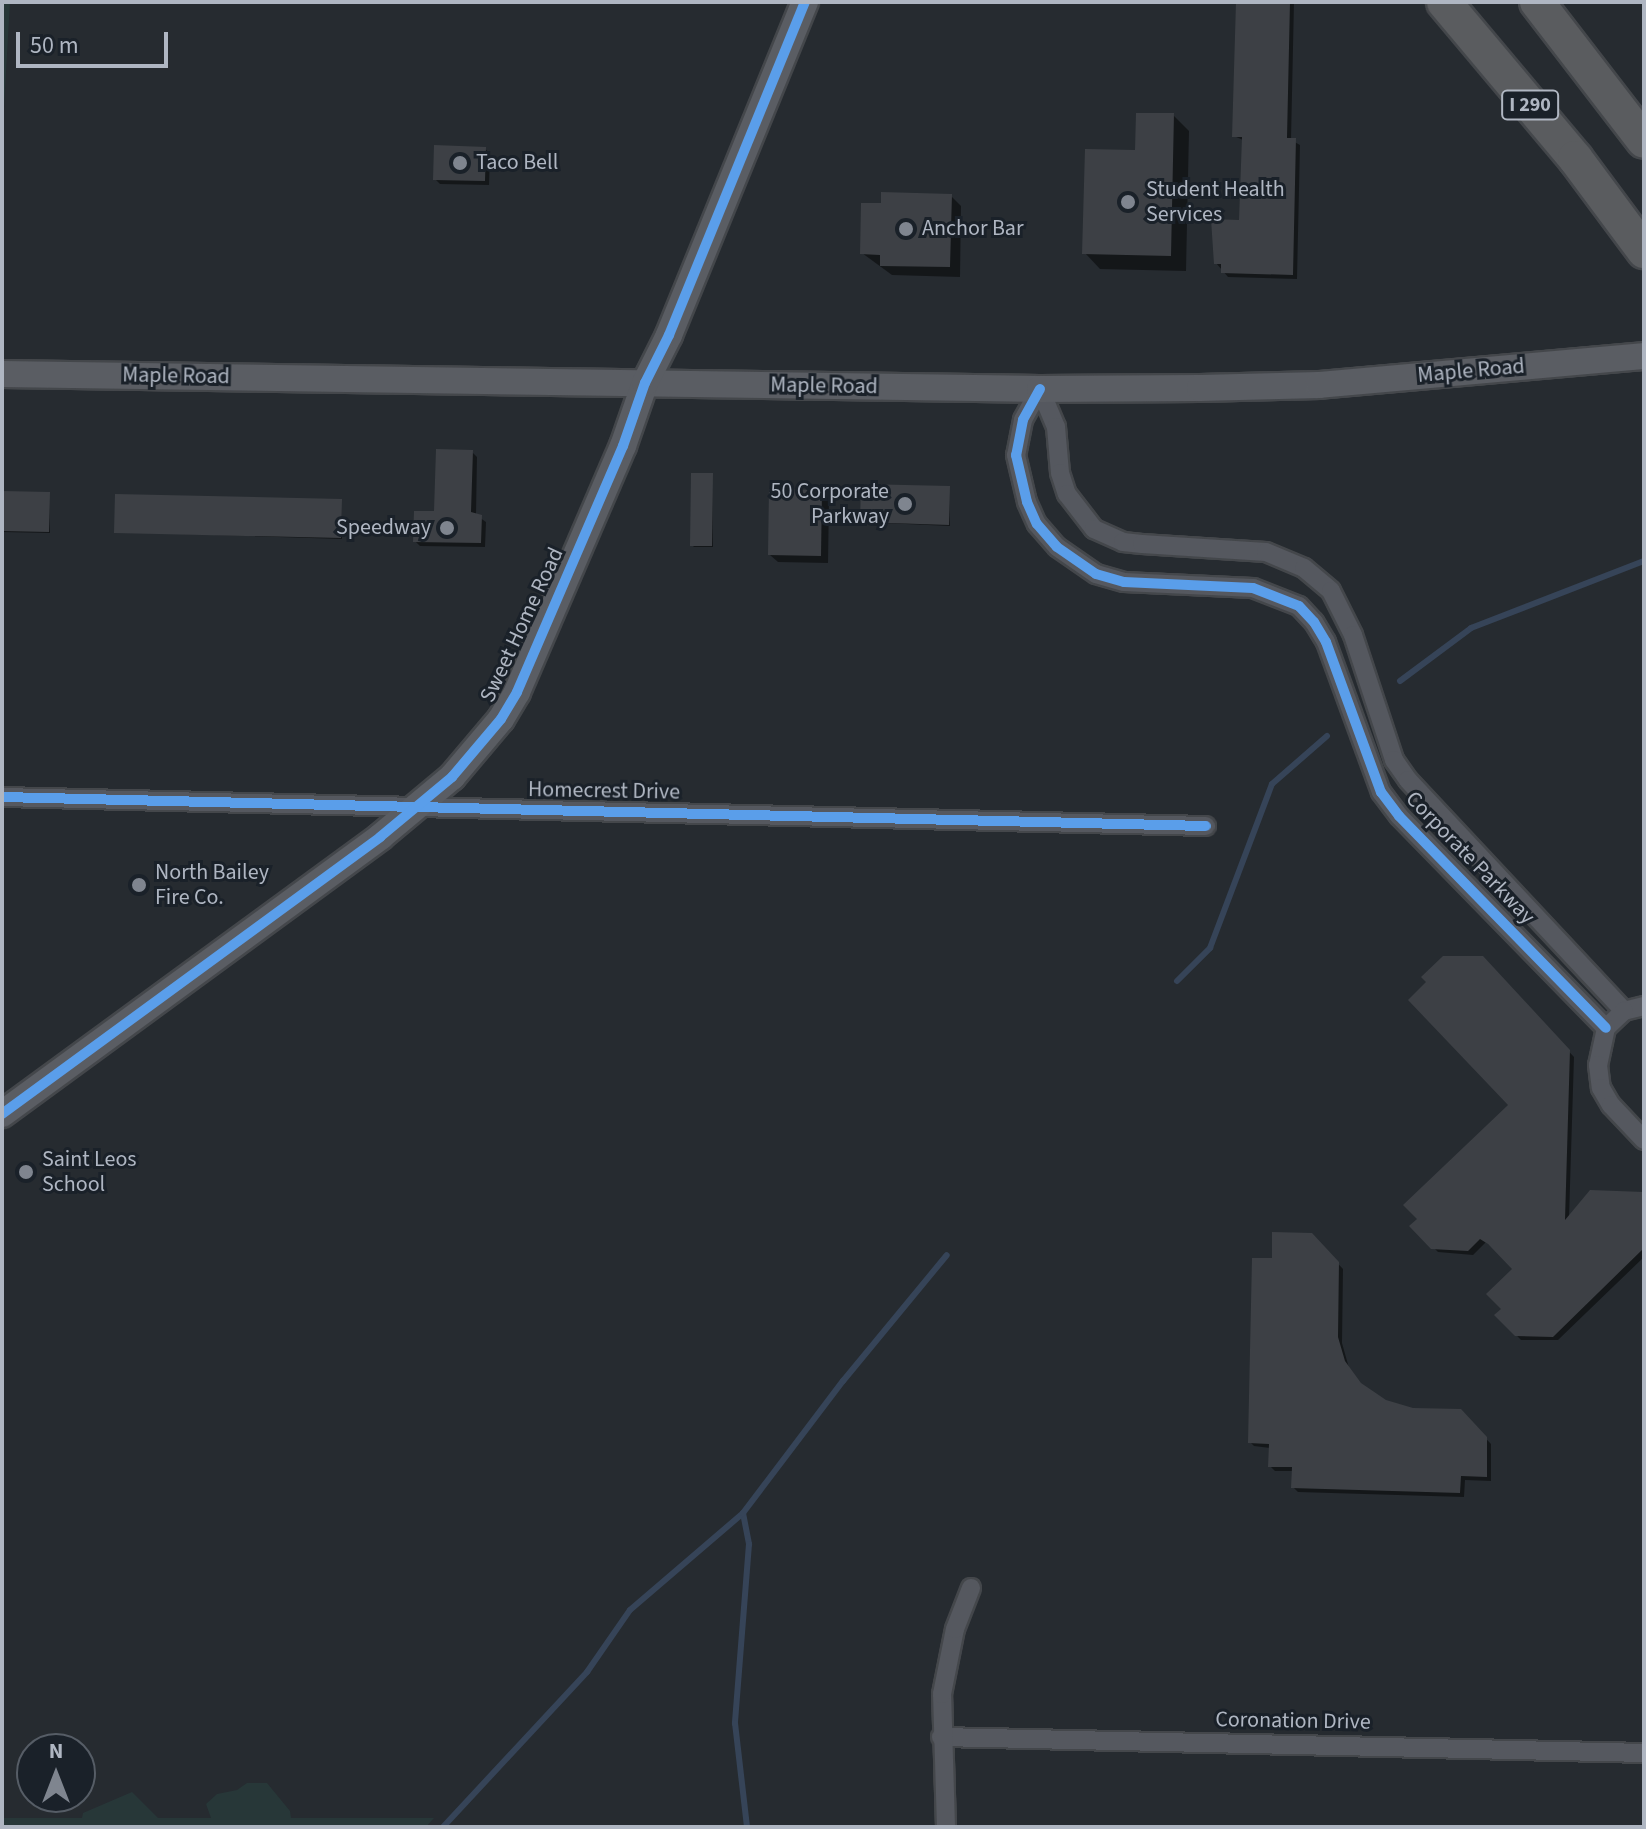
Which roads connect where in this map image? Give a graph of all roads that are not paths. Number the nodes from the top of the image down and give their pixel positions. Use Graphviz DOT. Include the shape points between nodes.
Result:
graph roads {
  1 [pos="805,2"];
  2 [pos="1444,2"];
  3 [pos="1537,2"];
  4 [pos="1644,141"];
  5 [pos="1644,251"];
  6 [pos="1642,357"];
  7 [pos="2,374"];
  8 [pos="645,383"];
  9 [pos="1040,389"];
  10 [pos="1369,686"];
  11 [pos="1343,693"];
  12 [pos="2,797"];
  13 [pos="418,808"];
  14 [pos="1206,826"];
  15 [pos="1644,1006"];
  16 [pos="1624,1011"];
  17 [pos="1606,1028"];
  18 [pos="2,1114"];
  19 [pos="1644,1140"];
  20 [pos="971,1588"];
  21 [pos="941,1737"];
  22 [pos="1644,1753"];
  23 [pos="946,1827"];
  1 -- 8 [label="main road, Sweet Home Road"];
  2 -- 5 [label="highway, I 290" via="1575,158"];
  3 -- 4 [label="highway"];
  6 -- 9 [label="main road, Maple Road" via="1319,385"];
  7 -- 8 [label="main road, Maple Road"];
  8 -- 9 [label="main road, Maple Road"];
  8 -- 13 [label="main road, Sweet Home Road" via="517,692 477,750"];
  9 -- 10 [label="street, Corporate Parkway" via="1056,427 1067,494 1094,529 1133,543 1266,552 1304,568 1331,591 1343,612"];
  9 -- 11 [label="street, Corporate Parkway" via="1023,420 1016,455 1027,502 1057,547 1096,574 1124,582 1253,588 1284,599 1314,622"];
  10 -- 11 [label="street"];
  10 -- 16 [label="street, Corporate Parkway" via="1394,760 1408,780"];
  11 -- 17 [label="street, Corporate Parkway" via="1381,792 1399,816"];
  12 -- 13 [label="street, Homecrest Drive"];
  13 -- 14 [label="street, Homecrest Drive"];
  13 -- 18 [label="main road, Sweet Home Road"];
  15 -- 16 [label="street"];
  16 -- 17 [label="street"];
  17 -- 19 [label="street" via="1598,1065 1601,1088"];
  20 -- 21 [label="street" via="947,1661"];
  21 -- 22 [label="street, Coronation Drive"];
  21 -- 23 [label="street"];
}
